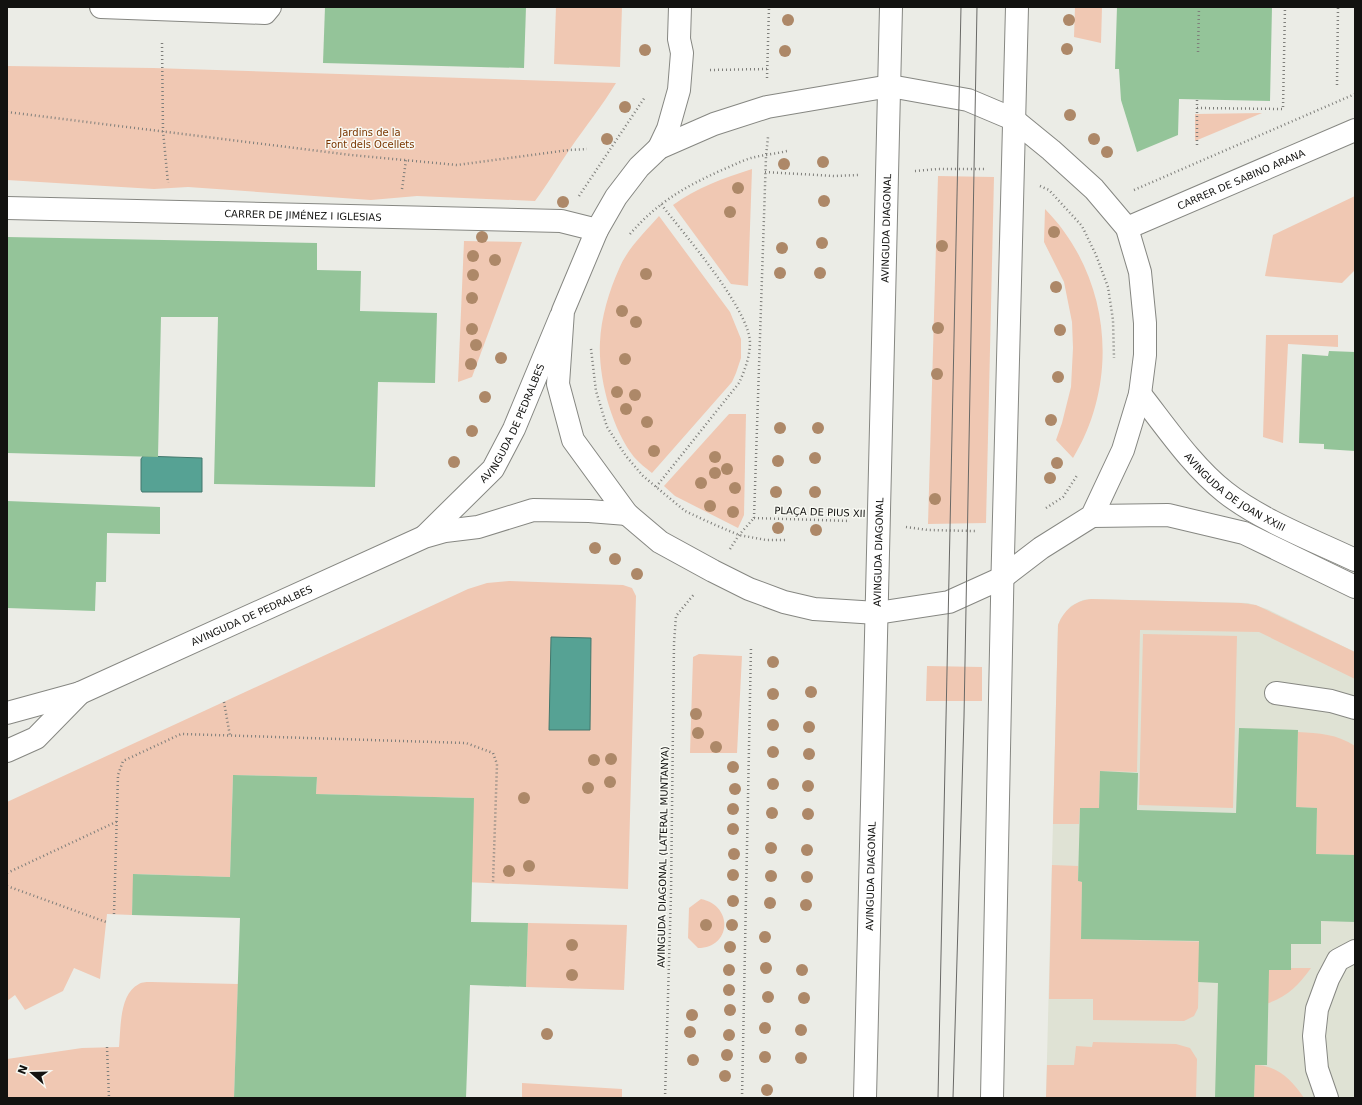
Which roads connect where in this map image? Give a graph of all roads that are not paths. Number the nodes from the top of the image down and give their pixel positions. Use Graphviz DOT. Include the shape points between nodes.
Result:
graph roads {
  1 [pos="101,7"];
  2 [pos="270,7"];
  3 [pos="680,7"];
  4 [pos="892,7"];
  5 [pos="1016,7"];
  6 [pos="890,86"];
  7 [pos="1013,119"];
  8 [pos="1355,130"];
  9 [pos="659,148"];
  10 [pos="7,208"];
  11 [pos="1127,228"];
  12 [pos="597,230"];
  13 [pos="562,311"];
  14 [pos="1140,394"];
  15 [pos="627,514"];
  16 [pos="1092,516"];
  17 [pos="424,537"];
  18 [pos="1355,560"];
  19 [pos="1002,578"];
  20 [pos="1355,587"];
  21 [pos="877,613"];
  22 [pos="80,693"];
  23 [pos="1276,693"];
  24 [pos="1355,708"];
  25 [pos="7,713"];
  26 [pos="7,750"];
  27 [pos="1355,951"];
  28 [pos="865,1098"];
  29 [pos="992,1098"];
  30 [pos="1327,1098"];
  1 -- 2 [label="main road" via="266,13"];
  3 -- 9 [label="main road" via="679,39 682,53 679,90 668,129"];
  4 -- 6 [label="main road, AVINGUDA DIAGONAL"];
  5 -- 7 [label="main road"];
  6 -- 7 [label="main road" via="968,100"];
  6 -- 9 [label="main road" via="767,107 714,124"];
  6 -- 21 [label="main road, AVINGUDA DIAGONAL"];
  7 -- 11 [label="main road" via="1094,189"];
  7 -- 19 [label="main road"];
  8 -- 11 [label="main road, CARRER DE SABINO ARANA"];
  9 -- 12 [label="main road, AVINGUDA DE PEDRALBES" via="639,167 616,197"];
  10 -- 12 [label="main road, CARRER DE JIMÉNEZ I IGLESIAS" via="561,221"];
  11 -- 14 [label="main road" via="1140,272 1144,323 1145,355"];
  12 -- 13 [label="main road, AVINGUDA DE PEDRALBES"];
  13 -- 15 [label="main road" via="558,384 573,440"];
  13 -- 17 [label="main road, AVINGUDA DE PEDRALBES" via="514,429 493,469"];
  14 -- 16 [label="main road" via="1123,450"];
  14 -- 18 [label="main road, AVINGUDA DE JOAN XXIII" via="1192,458 1226,493 1251,510"];
  15 -- 17 [label="main road, AVINGUDA DE PEDRALBES" via="533,510 478,527 445,531"];
  15 -- 21 [label="main road" via="660,542 749,589 784,602 814,608"];
  16 -- 19 [label="main road" via="1041,548"];
  16 -- 20 [label="main road" via="1168,515 1244,533"];
  17 -- 22 [label="main road, AVINGUDA DE PEDRALBES"];
  19 -- 21 [label="main road" via="949,602"];
  19 -- 29 [label="main road"];
  21 -- 28 [label="main road, AVINGUDA DIAGONAL"];
  22 -- 25 [label="main road, AVINGUDA DE PEDRALBES"];
  22 -- 26 [label="main road, AVINGUDA DE PEDRALBES" via="36,738"];
  23 -- 24 [label="main road" via="1331,701"];
  27 -- 30 [label="main road" via="1338,960 1317,1009 1314,1036 1316,1069"];
}
